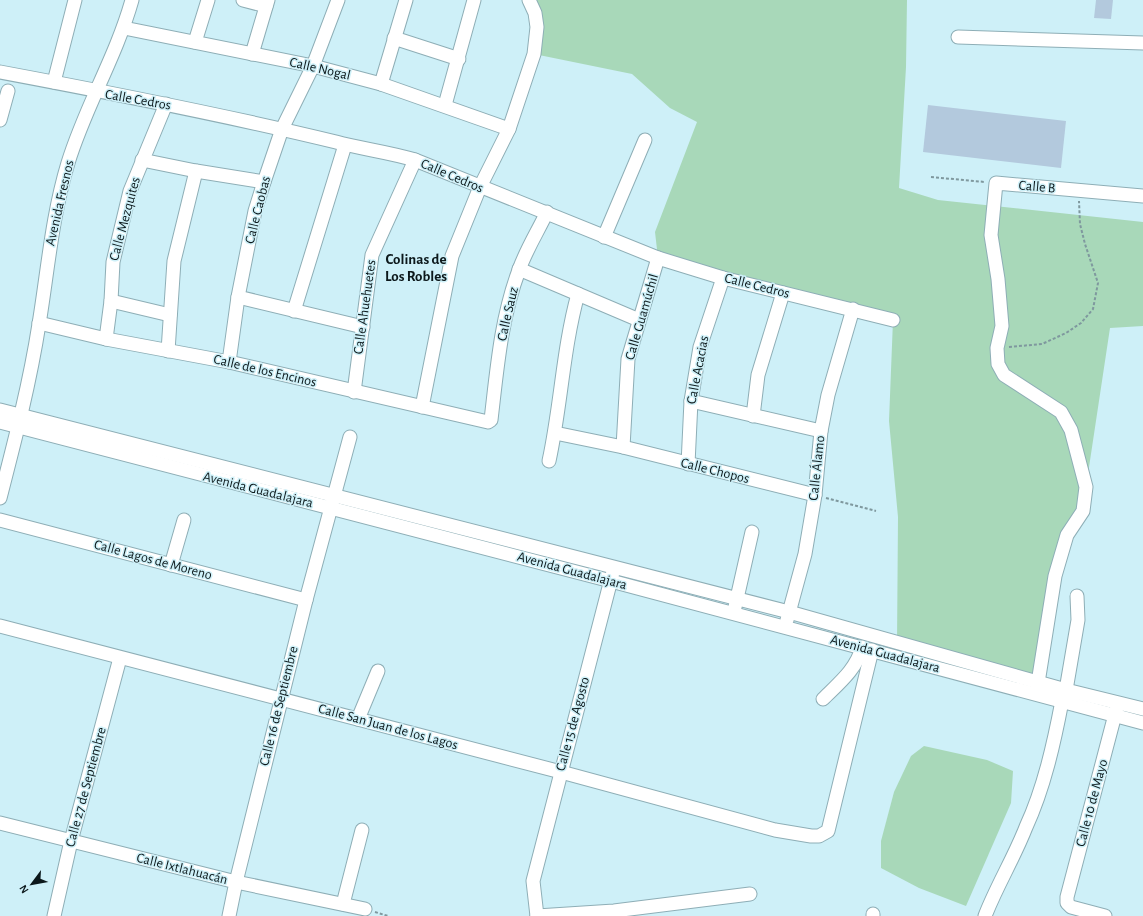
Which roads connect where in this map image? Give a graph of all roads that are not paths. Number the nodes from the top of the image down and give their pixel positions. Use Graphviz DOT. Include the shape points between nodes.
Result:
graph roads {
  1 [pos="75,0"];
  2 [pos="132,0"];
  3 [pos="208,0"];
  4 [pos="243,0"];
  5 [pos="338,0"];
  6 [pos="406,0"];
  7 [pos="474,0"];
  8 [pos="529,0"];
  9 [pos="267,3"];
  10 [pos="124,28"];
  11 [pos="958,37"];
  12 [pos="394,38"];
  13 [pos="195,42"];
  14 [pos="1143,43"];
  15 [pos="252,54"];
  16 [pos="459,59"];
  17 [pos="313,66"];
  18 [pos="0,72"];
  19 [pos="54,82"];
  20 [pos="381,84"];
  21 [pos="8,91"];
  22 [pos="97,92"];
  23 [pos="166,104"];
  24 [pos="445,105"];
  25 [pos="0,120"];
  26 [pos="282,129"];
  27 [pos="510,129"];
  28 [pos="645,140"];
  29 [pos="345,144"];
  30 [pos="142,160"];
  31 [pos="415,160"];
  32 [pos="196,172"];
  33 [pos="264,182"];
  34 [pos="480,188"];
  35 [pos="1143,196"];
  36 [pos="547,212"];
  37 [pos="604,237"];
  38 [pos="658,258"];
  39 [pos="519,269"];
  40 [pos="723,278"];
  41 [pos="783,293"];
  42 [pos="578,294"];
  43 [pos="238,297"];
  44 [pos="111,301"];
  45 [pos="853,309"];
  46 [pos="294,311"];
  47 [pos="170,315"];
  48 [pos="639,320"];
  49 [pos="893,320"];
  50 [pos="39,324"];
  51 [pos="363,327"];
  52 [pos="106,339"];
  53 [pos="168,351"];
  54 [pos="229,362"];
  55 [pos="354,392"];
  56 [pos="691,402"];
  57 [pos="422,407"];
  58 [pos="0,410"];
  59 [pos="753,416"];
  60 [pos="20,421"];
  61 [pos="490,421"];
  62 [pos="0,422"];
  63 [pos="821,431"];
  64 [pos="555,433"];
  65 [pos="350,437"];
  66 [pos="623,447"];
  67 [pos="549,461"];
  68 [pos="688,464"];
  69 [pos="815,495"];
  70 [pos="0,498"];
  71 [pos="332,502"];
  72 [pos="0,520"];
  73 [pos="184,520"];
  74 [pos="435,522"];
  75 [pos="752,532"];
  76 [pos="431,535"];
  77 [pos="524,544"];
  78 [pos="521,558"];
  79 [pos="171,565"];
  80 [pos="614,567"];
  81 [pos="611,581"];
  82 [pos="705,590"];
  83 [pos="1077,596"];
  84 [pos="737,599"];
  85 [pos="306,600"];
  86 [pos="700,605"];
  87 [pos="789,612"];
  88 [pos="733,614"];
  89 [pos="0,626"];
  90 [pos="786,628"];
  91 [pos="867,648"];
  92 [pos="120,658"];
  93 [pos="378,672"];
  94 [pos="1037,687"];
  95 [pos="1064,695"];
  96 [pos="281,699"];
  97 [pos="823,699"];
  98 [pos="1116,709"];
  99 [pos="1143,709"];
  100 [pos="358,719"];
  101 [pos="1143,723"];
  102 [pos="561,772"];
  103 [pos="0,823"];
  104 [pos="362,830"];
  105 [pos="71,841"];
  106 [pos="236,882"];
  107 [pos="750,894"];
  108 [pos="343,904"];
  109 [pos="365,909"];
  110 [pos="669,910"];
  111 [pos="54,916"];
  112 [pos="229,916"];
  113 [pos="537,916"];
  114 [pos="985,916"];
  115 [pos="1105,916"];
  1 -- 19 [label="street"];
  2 -- 10 [label="street, Avenida Fresnos"];
  3 -- 13 [label="street"];
  4 -- 9 [label="street"];
  5 -- 17 [label="street, Calle Caobas"];
  6 -- 12 [label="street"];
  7 -- 16 [label="street"];
  8 -- 27 [label="street" via="536,18 536,40 530,70"];
  9 -- 15 [label="street"];
  10 -- 13 [label="street, Calle Nogal"];
  10 -- 22 [label="street, Avenida Fresnos"];
  11 -- 14 [label="street"];
  12 -- 16 [label="street"];
  12 -- 20 [label="street"];
  13 -- 15 [label="street, Calle Nogal"];
  15 -- 17 [label="street, Calle Nogal"];
  16 -- 24 [label="street"];
  17 -- 20 [label="street, Calle Nogal"];
  17 -- 26 [label="street, Calle Caobas"];
  18 -- 19 [label="street, Calle Cedros"];
  19 -- 22 [label="street, Calle Cedros"];
  20 -- 24 [label="street, Calle Nogal"];
  21 -- 25 [label="street"];
  22 -- 23 [label="street, Calle Cedros"];
  22 -- 50 [label="street, Avenida Fresnos" via="68,164 50,242"];
  23 -- 26 [label="street, Calle Cedros"];
  23 -- 30 [label="street, Calle Mezquites"];
  24 -- 27 [label="street, Calle Nogal"];
  26 -- 29 [label="street, Calle Cedros"];
  26 -- 33 [label="street, Calle Caobas"];
  27 -- 34 [label="street"];
  28 -- 37 [label="street"];
  29 -- 31 [label="street, Calle Cedros" via="385,151"];
  29 -- 46 [label="street"];
  30 -- 32 [label="street"];
  30 -- 44 [label="street, Calle Mezquites" via="130,191 113,262"];
  31 -- 34 [label="street, Calle Cedros"];
  31 -- 51 [label="street, Calle Ahuehuetes" via="372,255"];
  32 -- 33 [label="street"];
  32 -- 47 [label="street" via="174,261"];
  33 -- 43 [label="street, Calle Caobas" via="255,211"];
  34 -- 36 [label="street, Calle Cedros"];
  34 -- 57 [label="street" via="449,266"];
  35 -- 94 [label="street, Calle B" via="996,183 991,235 1002,326 997,348 998,364 1004,375 1061,412 1071,430 1086,487 1083,511 1067,535 1055,576"];
  36 -- 37 [label="street, Calle Cedros"];
  36 -- 39 [label="street, Calle Sauz"];
  37 -- 38 [label="street, Calle Cedros"];
  38 -- 40 [label="street, Calle Cedros"];
  38 -- 48 [label="street, Calle Guamúchil"];
  39 -- 42 [label="street"];
  39 -- 61 [label="street, Calle Sauz" via="502,327"];
  40 -- 41 [label="street, Calle Cedros"];
  40 -- 56 [label="street, Calle Acacias" via="700,347"];
  41 -- 45 [label="street, Calle Cedros"];
  41 -- 59 [label="street" via="758,375"];
  42 -- 48 [label="street"];
  42 -- 64 [label="street" via="571,320"];
  43 -- 46 [label="street"];
  43 -- 54 [label="street, Calle Caobas"];
  44 -- 47 [label="street"];
  44 -- 52 [label="street, Calle Mezquites"];
  45 -- 49 [label="street, Calle Cedros"];
  45 -- 63 [label="street, Calle Álamo" via="832,379"];
  46 -- 51 [label="street"];
  47 -- 53 [label="street"];
  48 -- 66 [label="street, Calle Guamúchil" via="628,359"];
  50 -- 52 [label="street, Calle de los Encinos"];
  50 -- 60 [label="street, Avenida Fresnos"];
  51 -- 55 [label="street, Calle Ahuehuetes"];
  52 -- 53 [label="street, Calle de los Encinos"];
  53 -- 54 [label="street, Calle de los Encinos"];
  54 -- 55 [label="street, Calle de los Encinos"];
  55 -- 57 [label="street, Calle de los Encinos"];
  56 -- 59 [label="street"];
  56 -- 68 [label="street, Calle Acacias"];
  57 -- 61 [label="street, Calle de los Encinos"];
  58 -- 60 [label="street, Avenida Guadalajara"];
  59 -- 63 [label="street"];
  60 -- 62 [label="street, Avenida Guadalajara"];
  60 -- 70 [label="street, Avenida Fresnos"];
  60 -- 71 [label="street, Avenida Guadalajara" via="181,455"];
  63 -- 69 [label="street, Calle Álamo"];
  64 -- 66 [label="street, Calle Chopos"];
  64 -- 67 [label="street"];
  65 -- 71 [label="street, Calle 16 de Septiembre"];
  66 -- 68 [label="street, Calle Chopos"];
  68 -- 69 [label="street, Calle Chopos"];
  69 -- 87 [label="street, Calle Álamo" via="805,554"];
  71 -- 74 [label="street, Avenida Guadalajara"];
  71 -- 76 [label="street, Avenida Guadalajara"];
  71 -- 85 [label="street, Calle 16 de Septiembre"];
  72 -- 79 [label="street, Calle Lagos de Moreno"];
  73 -- 79 [label="street"];
  74 -- 76 [label="street"];
  74 -- 77 [label="street, Avenida Guadalajara"];
  75 -- 84 [label="street"];
  76 -- 78 [label="street, Avenida Guadalajara"];
  77 -- 78 [label="street"];
  77 -- 80 [label="street, Avenida Guadalajara"];
  78 -- 81 [label="street, Avenida Guadalajara"];
  79 -- 85 [label="street, Calle Lagos de Moreno"];
  80 -- 81 [label="street, Calle 15 de Agosto"];
  80 -- 82 [label="street, Avenida Guadalajara"];
  81 -- 86 [label="street, Avenida Guadalajara"];
  81 -- 102 [label="street, Calle 15 de Agosto"];
  82 -- 84 [label="street, Avenida Guadalajara"];
  82 -- 86 [label="street"];
  83 -- 95 [label="street" via="1078,620"];
  84 -- 87 [label="street, Avenida Guadalajara"];
  84 -- 88 [label="street"];
  85 -- 96 [label="street, Calle 16 de Septiembre"];
  86 -- 88 [label="street, Avenida Guadalajara"];
  87 -- 90 [label="street, Calle Álamo"];
  87 -- 94 [label="street, Avenida Guadalajara"];
  88 -- 90 [label="street, Avenida Guadalajara"];
  89 -- 92 [label="street, Calle San Juan de los Lagos"];
  90 -- 91 [label="street, Avenida Guadalajara"];
  91 -- 94 [label="street, Avenida Guadalajara"];
  91 -- 97 [label="street" via="847,675"];
  91 -- 102 [label="street, Calle San Juan de los Lagos" via="828,831 819,836 775,830"];
  92 -- 96 [label="street, Calle San Juan de los Lagos"];
  92 -- 105 [label="street, Calle 27 de Septiembre"];
  93 -- 100 [label="street"];
  94 -- 95 [label="street, Avenida Guadalajara"];
  95 -- 98 [label="street, Avenida Guadalajara"];
  95 -- 114 [label="street" via="1046,768 1027,827 995,889"];
  96 -- 100 [label="street, Calle San Juan de los Lagos"];
  96 -- 106 [label="street, Calle 16 de Septiembre"];
  98 -- 99 [label="street, Avenida Guadalajara"];
  98 -- 101 [label="street, Avenida Guadalajara"];
  98 -- 115 [label="street, Calle 10 de Mayo" via="1067,897 1071,907"];
  100 -- 102 [label="street, Calle San Juan de los Lagos"];
  102 -- 113 [label="street, Calle 15 de Agosto" via="533,881"];
  103 -- 105 [label="street, Calle Ixtlahuacán"];
  104 -- 108 [label="street"];
  105 -- 106 [label="street, Calle Ixtlahuacán"];
  105 -- 111 [label="street, Calle 27 de Septiembre"];
  106 -- 108 [label="street, Calle Ixtlahuacán"];
  106 -- 112 [label="street, Calle 16 de Septiembre"];
  107 -- 110 [label="street"];
  108 -- 109 [label="street, Calle Ixtlahuacán"];
  110 -- 113 [label="street"];
}
